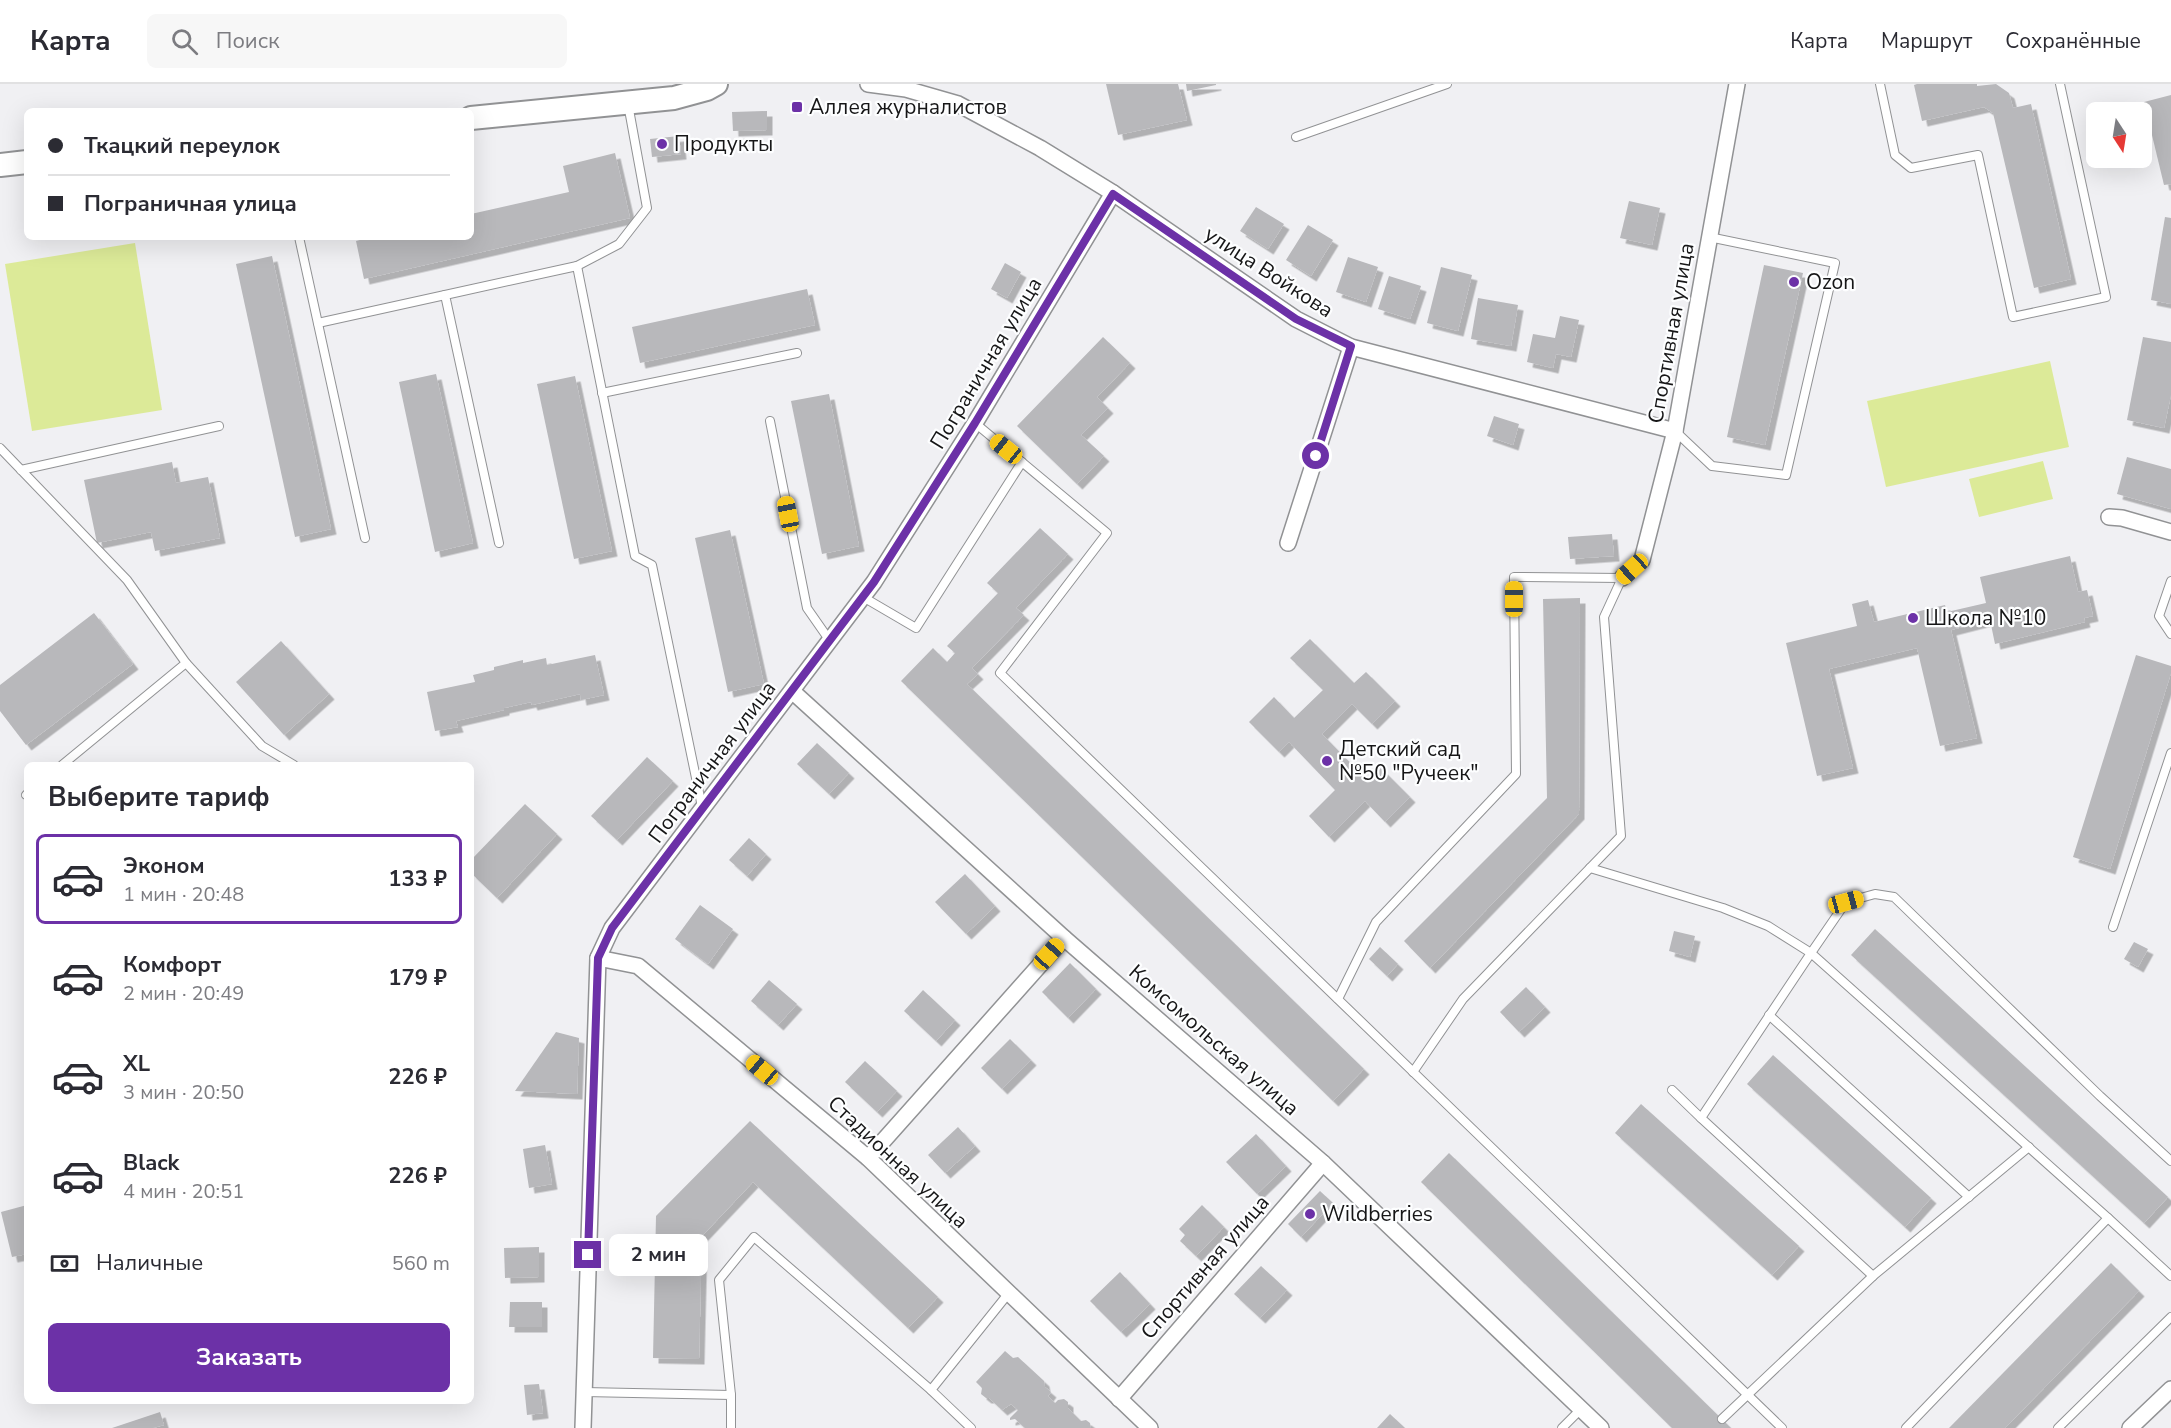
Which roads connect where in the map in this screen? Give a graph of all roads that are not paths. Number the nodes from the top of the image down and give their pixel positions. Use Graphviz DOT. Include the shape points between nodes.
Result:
graph roads {
  1 [pos="716,84"];
  2 [pos="868,84"];
  3 [pos="1447,84"];
  4 [pos="1737,84"];
  5 [pos="1880,84"];
  6 [pos="2060,84"];
  7 [pos="628,103"];
  8 [pos="474,118"];
  9 [pos="1296,137"];
  10 [pos="24,162"];
  11 [pos="0,165"];
  12 [pos="1113,194"];
  13 [pos="1709,237"];
  14 [pos="300,240"];
  15 [pos="577,266"];
  16 [pos="445,295"];
  17 [pos="318,324"];
  18 [pos="1351,346"];
  19 [pos="797,353"];
  20 [pos="602,393"];
  21 [pos="770,421"];
  22 [pos="975,423"];
  23 [pos="219,426"];
  24 [pos="1674,431"];
  25 [pos="0,448"];
  26 [pos="1022,462"];
  27 [pos="21,470"];
  28 [pos="2109,517"];
  29 [pos="2171,532"];
  30 [pos="364,538"];
  31 [pos="499,543"];
  32 [pos="1288,543"];
  33 [pos="1622,578"];
  34 [pos="2171,581"];
  35 [pos="863,597"];
  36 [pos="2171,634"];
  37 [pos="830,641"];
  38 [pos="186,663"];
  39 [pos="792,691"];
  40 [pos="2171,753"];
  41 [pos="66,762"];
  42 [pos="286,762"];
  43 [pos="702,811"];
  44 [pos="1590,868"];
  45 [pos="2113,927"];
  46 [pos="1065,938"];
  47 [pos="1810,953"];
  48 [pos="598,958"];
  49 [pos="1338,999"];
  50 [pos="1769,1015"];
  51 [pos="1413,1072"];
  52 [pos="1672,1090"];
  53 [pos="1701,1118"];
  54 [pos="2029,1147"];
  55 [pos="868,1158"];
  56 [pos="2171,1161"];
  57 [pos="1323,1163"];
  58 [pos="1968,1197"];
  59 [pos="2108,1218"];
  60 [pos="1873,1276"];
  61 [pos="2171,1276"];
  62 [pos="1008,1294"];
  63 [pos="2171,1317"];
  64 [pos="2171,1389"];
  65 [pos="931,1390"];
  66 [pos="584,1392"];
  67 [pos="1747,1394"];
  68 [pos="731,1395"];
  69 [pos="1119,1399"];
  70 [pos="1582,1408"];
  71 [pos="1722,1419"];
  72 [pos="583,1428"];
  73 [pos="731,1428"];
  74 [pos="971,1428"];
  75 [pos="1150,1428"];
  76 [pos="1562,1428"];
  77 [pos="1602,1428"];
  78 [pos="1782,1428"];
  79 [pos="1906,1428"];
  80 [pos="2058,1428"];
  81 [pos="2130,1428"];
  1 -- 7 [label="main road" via="674,98"];
  2 -- 12 [label="street, улица Войкова" via="906,89 958,104 1040,148"];
  3 -- 9 [label="lane"];
  4 -- 13 [label="street, Спортивная улица"];
  5 -- 6 [label="lane" via="1895,155 1911,168 1978,155 2013,317 2106,297"];
  7 -- 8 [label="main road"];
  7 -- 15 [label="lane" via="647,208 619,243"];
  10 -- 11 [label="main road"];
  12 -- 18 [label="street, улица Войкова" via="1296,319"];
  12 -- 22 [label="street, Пограничная улица"];
  13 -- 24 [label="street, Спортивная улица"];
  13 -- 24 [label="lane" via="1835,263 1786,476 1712,466"];
  14 -- 17 [label="lane"];
  15 -- 16 [label="lane"];
  15 -- 20 [label="lane"];
  16 -- 17 [label="lane"];
  16 -- 31 [label="lane"];
  17 -- 30 [label="lane"];
  18 -- 24 [label="street, улица Войкова"];
  18 -- 32 [label="street"];
  19 -- 20 [label="lane"];
  20 -- 43 [label="lane" via="635,556 652,565"];
  21 -- 37 [label="lane" via="807,608"];
  22 -- 26 [label="lane"];
  22 -- 35 [label="street, Пограничная улица"];
  23 -- 27 [label="lane"];
  24 -- 33 [label="street, Спортивная улица" via="1642,560"];
  25 -- 27 [label="lane"];
  26 -- 35 [label="lane" via="916,628"];
  26 -- 49 [label="lane" via="1107,532 1000,673"];
  27 -- 38 [label="lane" via="127,580"];
  28 -- 29 [label="street"];
  33 -- 44 [label="lane" via="1604,617 1621,836"];
  33 -- 49 [label="lane" via="1514,577 1516,774 1376,922"];
  34 -- 36 [label="lane" via="2159,616"];
  35 -- 37 [label="street, Пограничная улица"];
  37 -- 39 [label="street, Пограничная улица"];
  38 -- 41 [label="lane"];
  38 -- 42 [label="lane" via="262,746"];
  39 -- 43 [label="street, Пограничная улица"];
  39 -- 46 [label="street, Комсомольская улица"];
  40 -- 45 [label="lane"];
  43 -- 48 [label="street, Пограничная улица" via="612,928"];
  44 -- 47 [label="lane" via="1723,908 1768,926"];
  44 -- 51 [label="lane" via="1463,999"];
  46 -- 55 [label="street"];
  46 -- 57 [label="street, Комсомольская улица"];
  47 -- 50 [label="lane"];
  47 -- 54 [label="lane"];
  47 -- 56 [label="lane" via="1846,902 1875,894 1894,897"];
  48 -- 55 [label="street, Стадионная улица" via="638,966"];
  48 -- 66 [label="street, Пограничная улица"];
  49 -- 51 [label="lane"];
  50 -- 53 [label="lane"];
  50 -- 58 [label="lane"];
  51 -- 67 [label="lane"];
  52 -- 53 [label="lane"];
  53 -- 60 [label="lane"];
  54 -- 58 [label="lane"];
  54 -- 59 [label="lane"];
  55 -- 62 [label="street, Стадионная улица"];
  57 -- 69 [label="street, Спортивная улица"];
  57 -- 70 [label="street, Комсомольская улица"];
  58 -- 60 [label="lane"];
  59 -- 61 [label="lane"];
  59 -- 79 [label="lane"];
  60 -- 67 [label="lane"];
  62 -- 65 [label="lane"];
  62 -- 69 [label="street, Стадионная улица"];
  63 -- 80 [label="lane"];
  64 -- 81 [label="street"];
  65 -- 68 [label="lane" via="754,1237 718,1280"];
  65 -- 74 [label="lane"];
  66 -- 68 [label="lane"];
  66 -- 72 [label="street, Пограничная улица"];
  67 -- 71 [label="lane"];
  67 -- 78 [label="lane"];
  68 -- 73 [label="lane"];
  69 -- 75 [label="street, Стадионная улица"];
  70 -- 76 [label="lane"];
  70 -- 77 [label="street, Комсомольская улица"];
}
